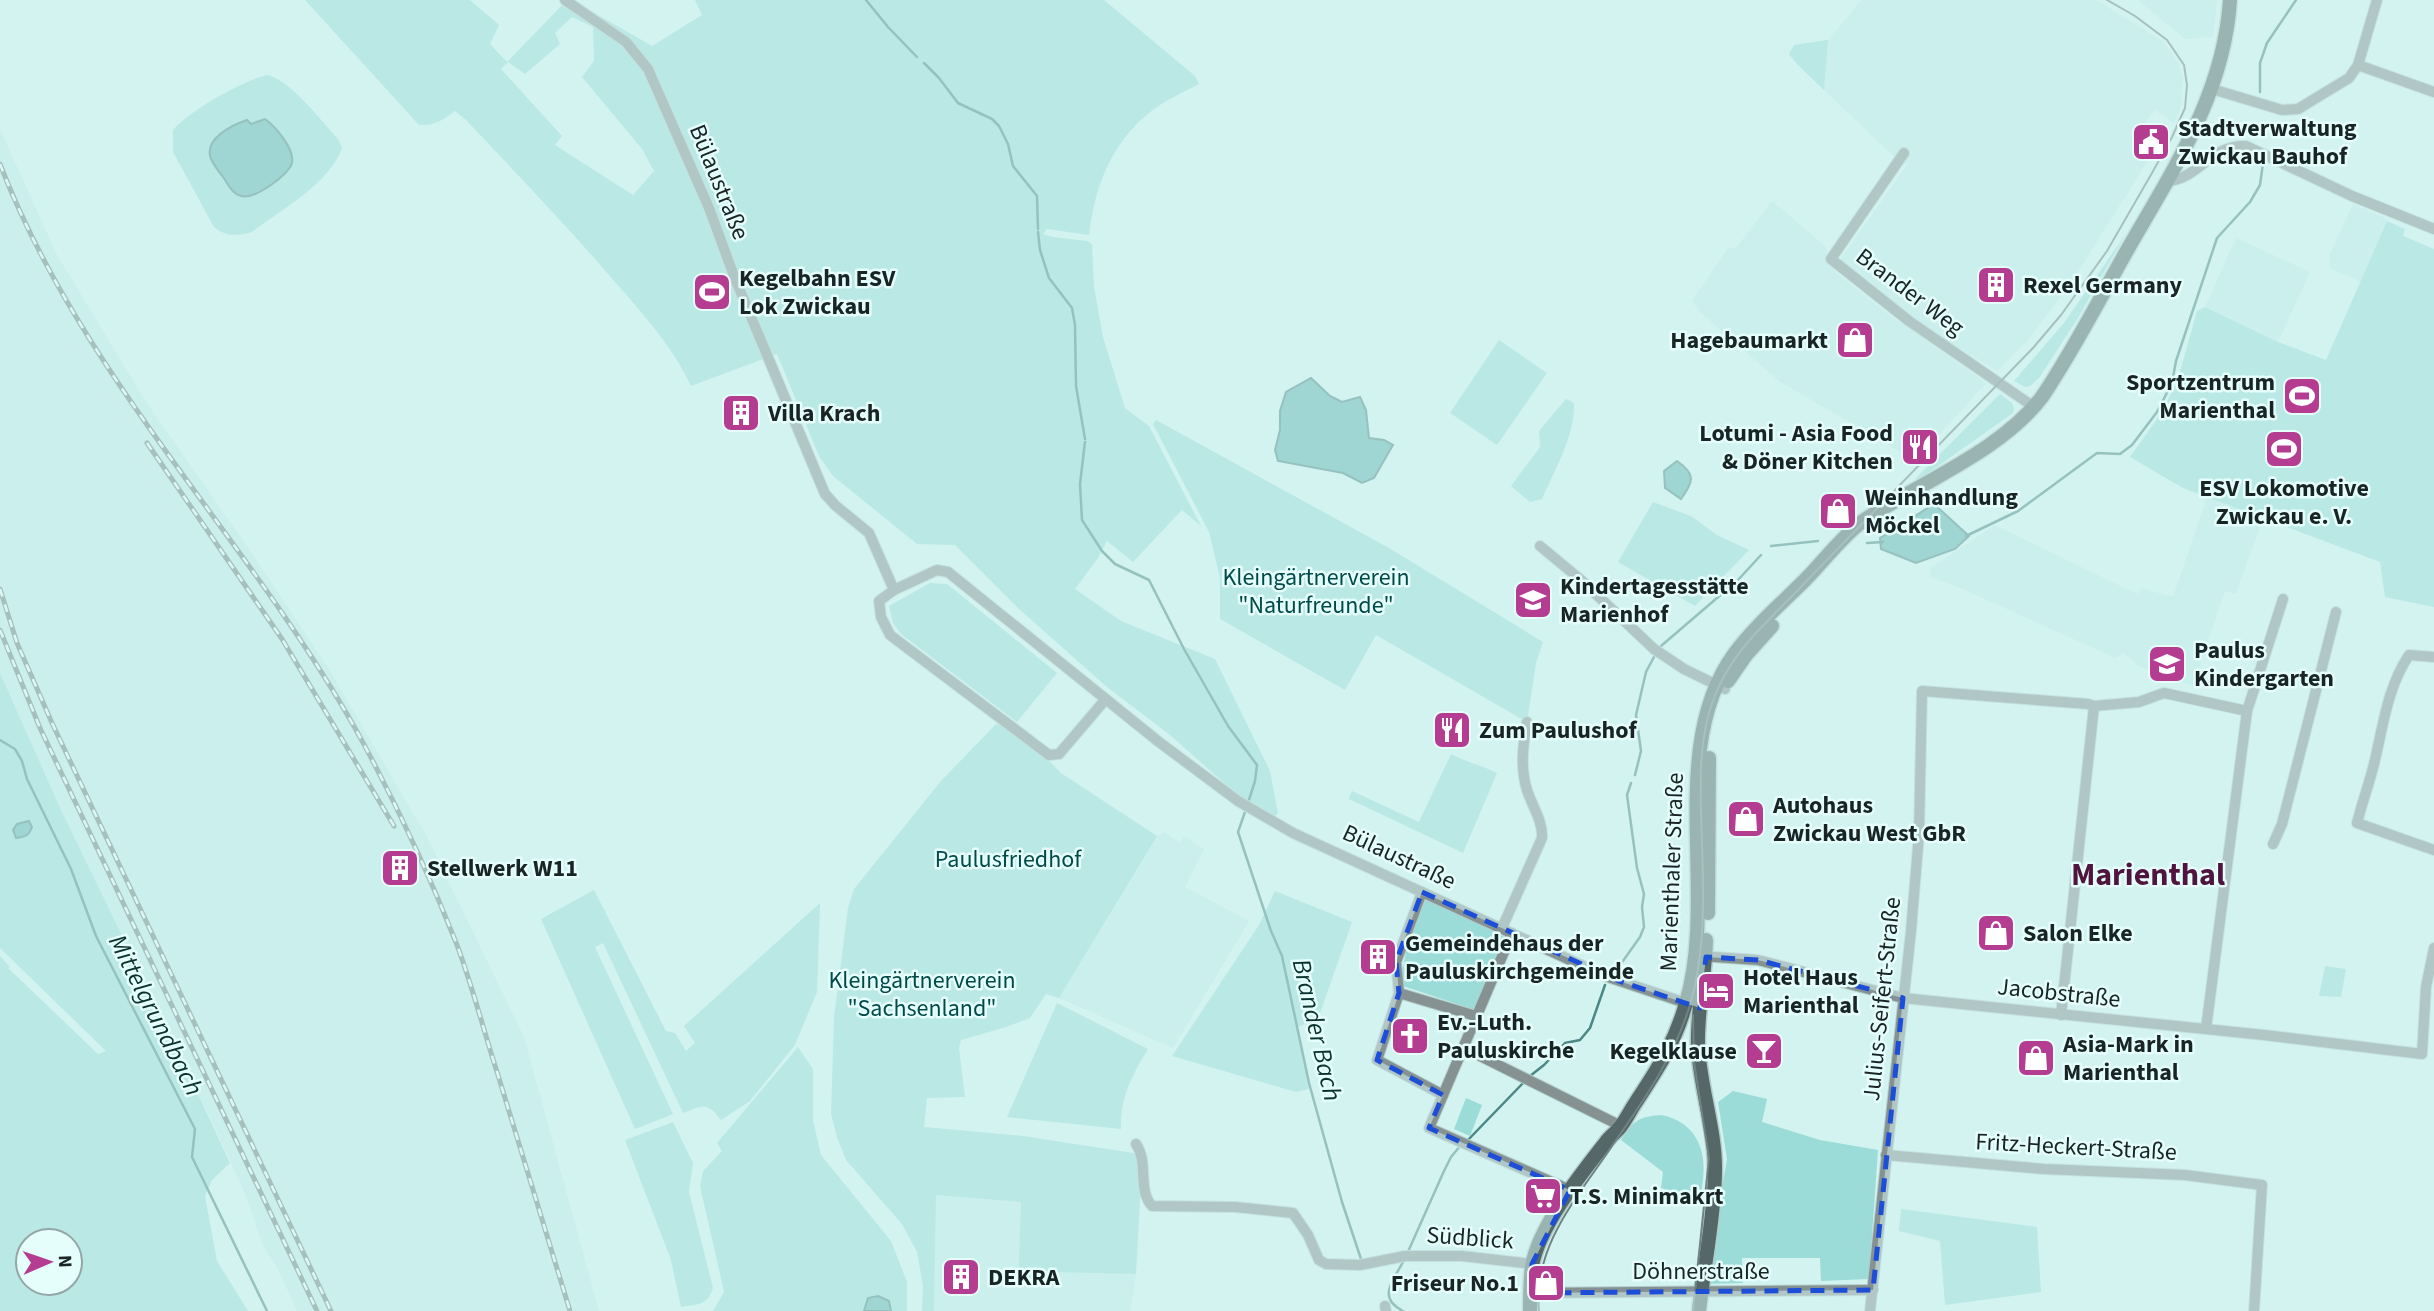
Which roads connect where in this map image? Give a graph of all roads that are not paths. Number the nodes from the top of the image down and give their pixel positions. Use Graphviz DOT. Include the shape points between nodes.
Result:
graph roads {
  1 [pos="565,0"];
  2 [pos="2230,0"];
  3 [pos="2377,0"];
  4 [pos="2358,65"];
  5 [pos="2212,89"];
  6 [pos="2434,92"];
  7 [pos="1903,153"];
  8 [pos="2169,181"];
  9 [pos="2434,229"];
  10 [pos="2034,407"];
  11 [pos="1539,546"];
  12 [pos="894,590"];
  13 [pos="2283,599"];
  14 [pos="2336,612"];
  15 [pos="2434,657"];
  16 [pos="1720,687"];
  17 [pos="1105,700"];
  18 [pos="2094,706"];
  19 [pos="2247,711"];
  20 [pos="1527,722"];
  21 [pos="2273,844"];
  22 [pos="2434,850"];
  23 [pos="1422,892"];
  24 [pos="1502,928"];
  25 [pos="1512,933"];
  26 [pos="2434,948"];
  27 [pos="1701,956"];
  28 [pos="1399,993"];
  29 [pos="1903,998"];
  30 [pos="1693,1005"];
  31 [pos="2061,1015"];
  32 [pos="1476,1016"];
  33 [pos="2206,1029"];
  34 [pos="1673,1041"];
  35 [pos="1698,1047"];
  36 [pos="1470,1051"];
  37 [pos="1443,1095"];
  38 [pos="1621,1126"];
  39 [pos="1136,1144"];
  40 [pos="1886,1155"];
  41 [pos="1570,1190"];
  42 [pos="1532,1264"];
  43 [pos="1872,1290"];
  44 [pos="1701,1291"];
  45 [pos="1530,1293"];
  46 [pos="1530,1311"];
  47 [pos="1699,1311"];
  48 [pos="1870,1311"];
  49 [pos="2254,1311"];
  1 -- 12 [label="street, Bülaustraße" via="626,43 648,69 825,494 869,533"];
  2 -- 5 [label="main road, Marienthaler Straße"];
  3 -- 4 [label="street"];
  4 -- 5 [label="street" via="2349,78 2298,109 2282,110"];
  4 -- 6 [label="street"];
  5 -- 8 [label="main road, Marienthaler Straße"];
  7 -- 10 [label="street, Brander Weg" via="1831,259 1909,321"];
  8 -- 9 [label="street" via="2180,180 2232,145 2246,146"];
  8 -- 10 [label="main road, Marienthaler Straße"];
  10 -- 16 [label="main road, Marienthaler Straße" via="1975,454 1858,525 1746,639 1727,666"];
  11 -- 16 [label="street" via="1657,651"];
  12 -- 17 [label="street, Bülaustraße" via="937,570 948,572"];
  12 -- 17 [label="street" via="878,607 890,635 1049,755 1059,754"];
  13 -- 19 [label="street"];
  14 -- 21 [label="street"];
  15 -- 22 [label="street" via="2409,655 2401,667 2383,716 2357,823"];
  16 -- 27 [label="main road, Marienthaler Straße" via="1704,727 1699,768"];
  17 -- 23 [label="street, Bülaustraße" via="1238,802"];
  18 -- 19 [label="street" via="2139,702 2164,693"];
  18 -- 29 [label="street, Julius-Seifert-Straße" via="1922,691 1919,834"];
  18 -- 31 [label="street"];
  19 -- 33 [label="street"];
  20 -- 24 [label="street" via="1524,779 1542,838"];
  23 -- 24 [label="street, Bülaustraße"];
  23 -- 28 [label="street" via="1396,962"];
  24 -- 25 [label="street, Bülaustraße"];
  25 -- 30 [label="street, Bülaustraße" via="1619,982"];
  25 -- 32 [label="street"];
  26 -- 33 [label="street, Jacobstraße" via="2426,987 2422,1054"];
  27 -- 29 [label="street, Jacobstraße" via="1758,960"];
  27 -- 30 [label="main road, Marienthaler Straße"];
  28 -- 32 [label="street"];
  28 -- 37 [label="street" via="1377,1060"];
  29 -- 31 [label="street, Jacobstraße"];
  29 -- 40 [label="street, Julius-Seifert-Straße"];
  30 -- 34 [label="main road, Marienthaler Straße"];
  30 -- 35 [label="main road, Marienthaler Straße"];
  31 -- 33 [label="street, Jacobstraße"];
  32 -- 37 [label="street"];
  34 -- 35 [label="main road" via="1689,1039"];
  34 -- 38 [label="main road, Marienthaler Straße"];
  35 -- 44 [label="main road, Marienthaler Straße" via="1715,1171"];
  36 -- 38 [label="street"];
  37 -- 41 [label="street" via="1429,1128"];
  38 -- 41 [label="main road, Marienthaler Straße"];
  39 -- 42 [label="street, Südblick" via="1142,1153 1145,1198 1152,1206 1293,1213 1326,1264 1360,1265 1408,1256"];
  40 -- 43 [label="street, Julius-Seifert-Straße"];
  40 -- 49 [label="street, Fritz-Heckert-Straße" via="2185,1175 2262,1185"];
  41 -- 42 [label="main road, Marienthaler Straße"];
  42 -- 45 [label="main road, Marienthaler Straße"];
  43 -- 44 [label="street, Döhnerstraße"];
  43 -- 48 [label="street, Julius-Seifert-Straße"];
  44 -- 45 [label="street, Döhnerstraße"];
  44 -- 47 [label="main road, Marienthaler Straße"];
  45 -- 46 [label="main road, Marienthaler Straße"];
}
